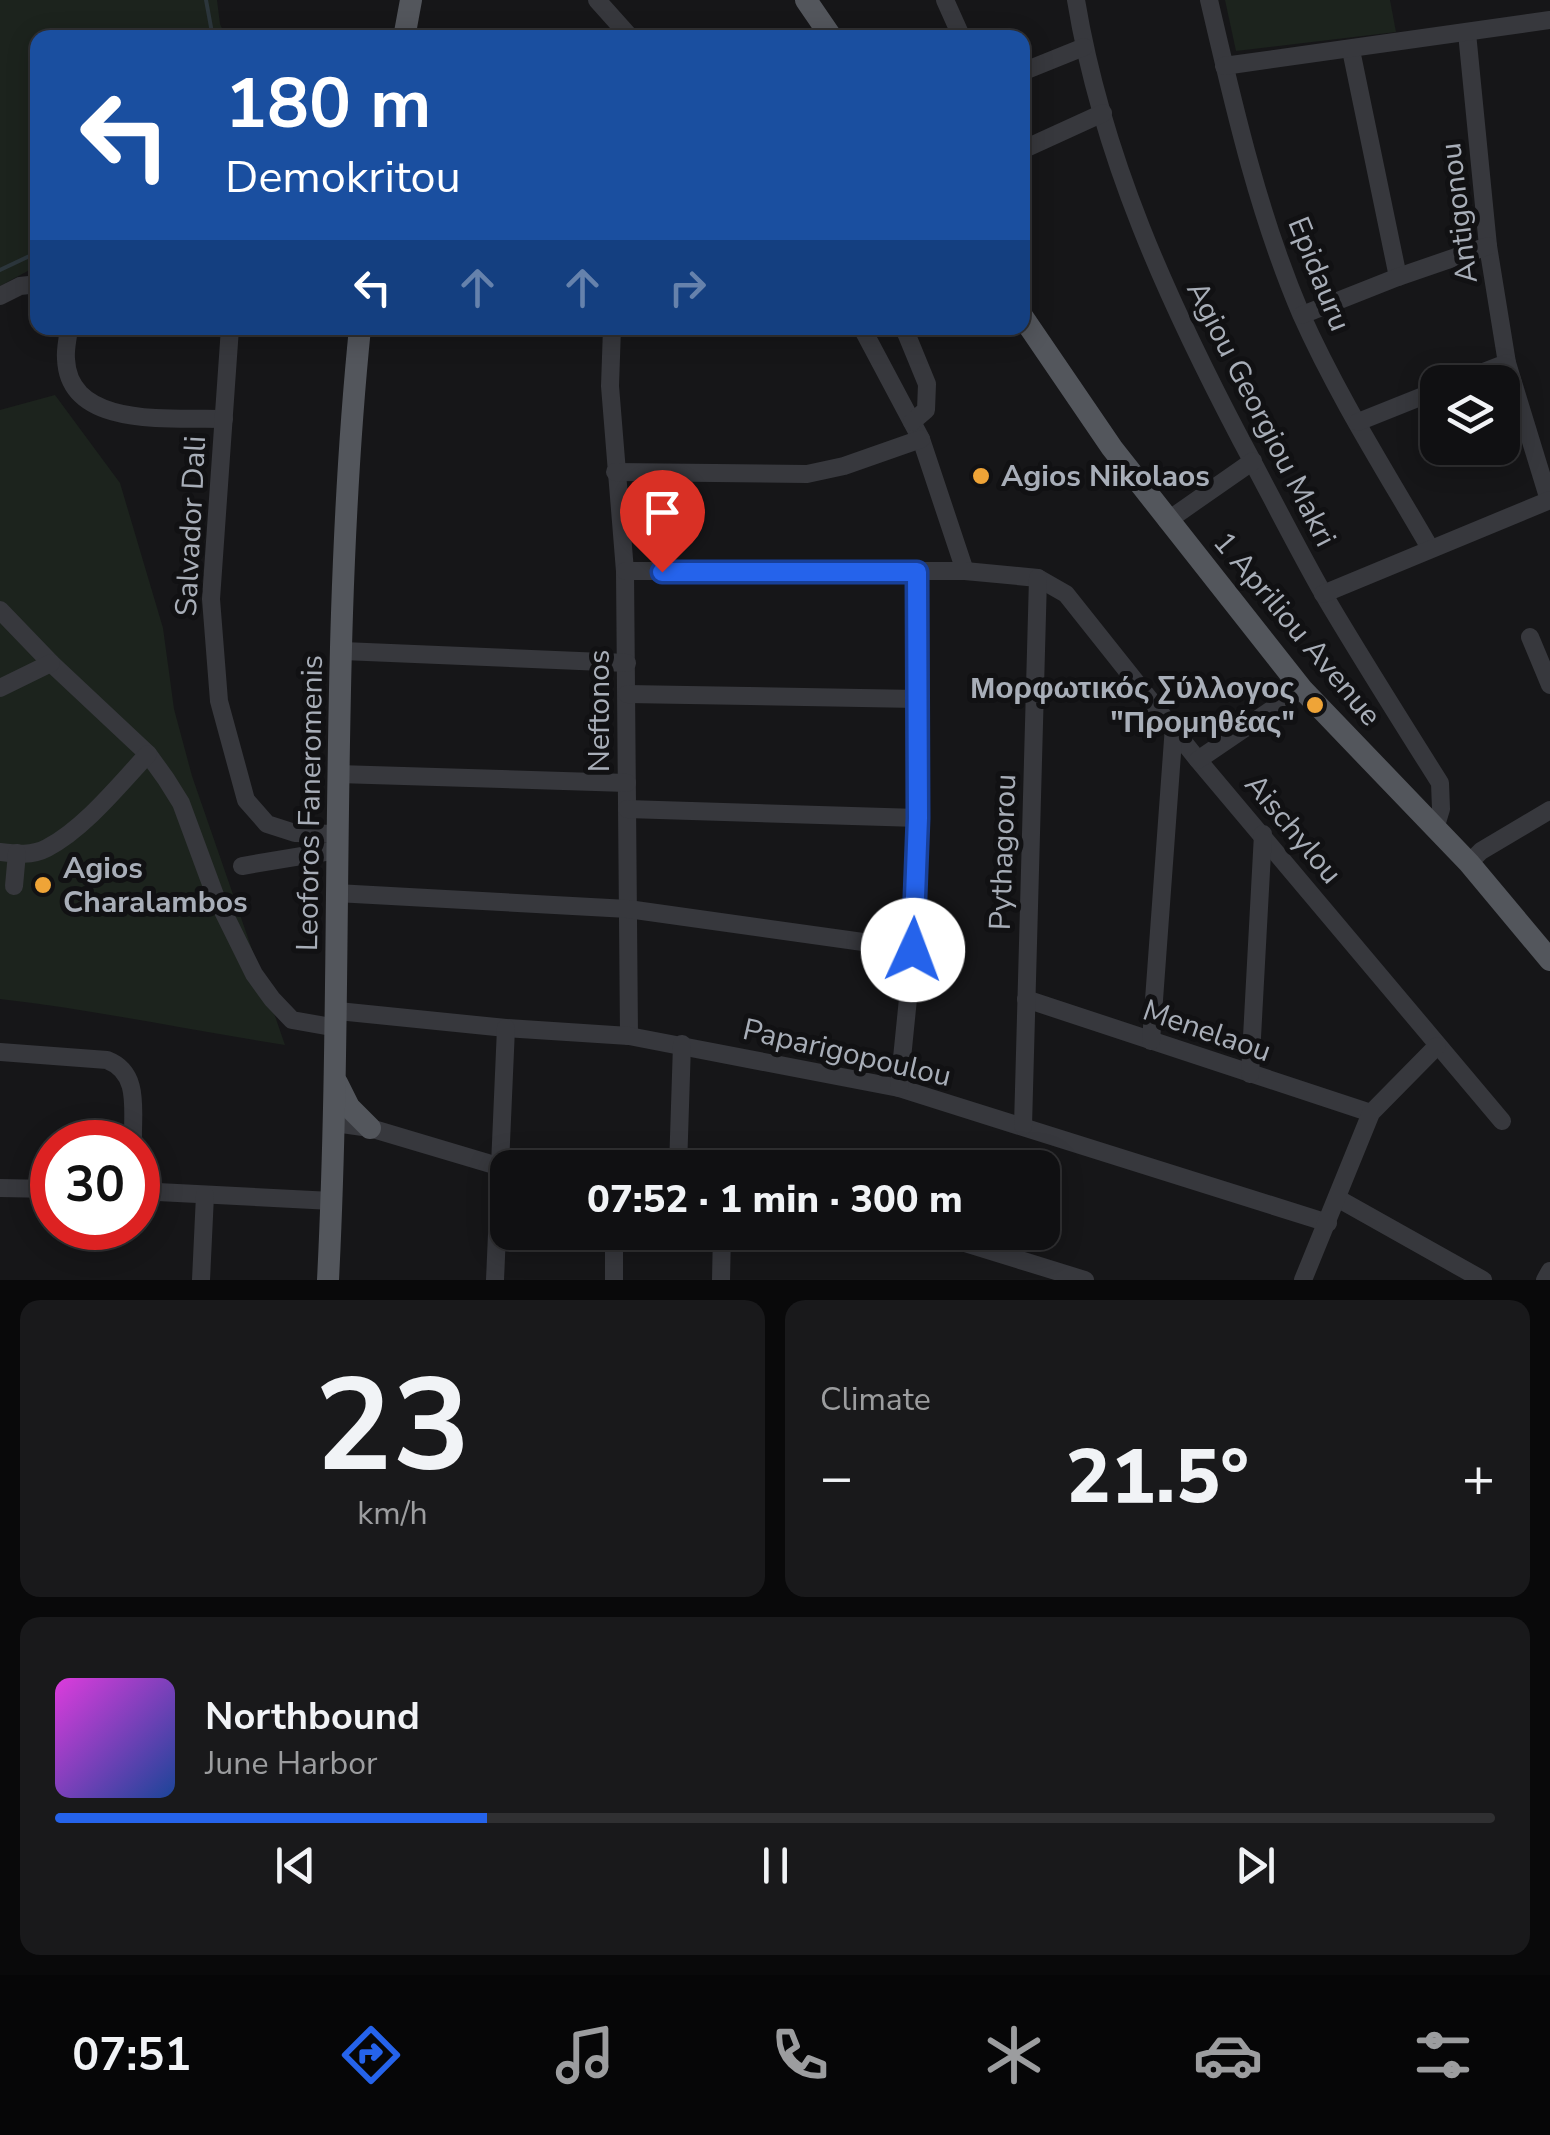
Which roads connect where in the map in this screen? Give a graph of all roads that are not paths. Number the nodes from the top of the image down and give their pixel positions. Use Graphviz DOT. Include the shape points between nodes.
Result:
graph roads {
  1 [pos="411,0"];
  2 [pos="597,0"];
  3 [pos="806,0"];
  4 [pos="945,0"];
  5 [pos="1076,0"];
  6 [pos="1210,0"];
  7 [pos="1550,20"];
  8 [pos="405,30"];
  9 [pos="625,30"];
  10 [pos="827,30"];
  11 [pos="958,30"];
  12 [pos="1467,33"];
  13 [pos="1084,47"];
  14 [pos="1350,50"];
  15 [pos="1224,66"];
  16 [pos="1030,69"];
  17 [pos="1103,113"];
  18 [pos="1030,146"];
  19 [pos="1488,246"];
  20 [pos="1398,277"];
  21 [pos="30,285"];
  22 [pos="0,296"];
  23 [pos="1302,316"];
  24 [pos="1030,328"];
  25 [pos="68,335"];
  26 [pos="230,335"];
  27 [pos="359,335"];
  28 [pos="612,335"];
  29 [pos="866,335"];
  30 [pos="907,335"];
  31 [pos="1507,363"];
  32 [pos="1502,365"];
  33 [pos="1420,397"];
  34 [pos="224,419"];
  35 [pos="912,422"];
  36 [pos="1358,422"];
  37 [pos="921,439"];
  38 [pos="1252,461"];
  39 [pos="615,472"];
  40 [pos="1550,500"];
  41 [pos="1168,520"];
  42 [pos="1430,548"];
  43 [pos="625,571"];
  44 [pos="965,571"];
  45 [pos="917,572"];
  46 [pos="1038,578"];
  47 [pos="1323,594"];
  48 [pos="0,610"];
  49 [pos="1530,637"];
  50 [pos="343,651"];
  51 [pos="51,663"];
  52 [pos="626,663"];
  53 [pos="1550,685"];
  54 [pos="0,688"];
  55 [pos="1302,689"];
  56 [pos="627,694"];
  57 [pos="918,699"];
  58 [pos="1174,726"];
  59 [pos="148,754"];
  60 [pos="1198,760"];
  61 [pos="338,774"];
  62 [pos="627,782"];
  63 [pos="627,809"];
  64 [pos="1550,810"];
  65 [pos="918,818"];
  66 [pos="1434,829"];
  67 [pos="1263,834"];
  68 [pos="337,842"];
  69 [pos="8,852"];
  70 [pos="1469,863"];
  71 [pos="242,866"];
  72 [pos="14,886"];
  73 [pos="336,893"];
  74 [pos="628,909"];
  75 [pos="913,950"];
  76 [pos="1549,956"];
  77 [pos="1026,999"];
  78 [pos="338,1020"];
  79 [pos="506,1028"];
  80 [pos="629,1036"];
  81 [pos="1151,1041"];
  82 [pos="682,1044"];
  83 [pos="1437,1046"];
  84 [pos="0,1052"];
  85 [pos="1250,1074"];
  86 [pos="336,1080"];
  87 [pos="899,1088"];
  88 [pos="1370,1113"];
  89 [pos="133,1120"];
  90 [pos="1502,1121"];
  91 [pos="336,1123"];
  92 [pos="1023,1126"];
  93 [pos="370,1128"];
  94 [pos="504,1150"];
  95 [pos="679,1150"];
  96 [pos="490,1164"];
  97 [pos="0,1188"];
  98 [pos="30,1189"];
  99 [pos="160,1193"];
  100 [pos="205,1196"];
  101 [pos="1338,1198"];
  102 [pos="332,1201"];
  103 [pos="1328,1223"];
  104 [pos="497,1250"];
  105 [pos="614,1250"];
  106 [pos="722,1250"];
  107 [pos="987,1250"];
  108 [pos="1550,1271"];
  109 [pos="201,1280"];
  110 [pos="328,1280"];
  111 [pos="495,1280"];
  112 [pos="614,1280"];
  113 [pos="721,1280"];
  114 [pos="1085,1280"];
  115 [pos="1303,1280"];
  116 [pos="1483,1280"];
  117 [pos="1546,1280"];
  1 -- 8 [label="main road"];
  2 -- 9 [label="street"];
  3 -- 10 [label="main road"];
  4 -- 11 [label="street"];
  5 -- 13 [label="street, Agiou Georgiou Makri"];
  6 -- 15 [label="street, Epidauru"];
  7 -- 12 [label="street"];
  12 -- 14 [label="street"];
  12 -- 19 [label="street, Antigonou"];
  13 -- 16 [label="street"];
  13 -- 17 [label="street, Agiou Georgiou Makri"];
  14 -- 15 [label="street"];
  14 -- 20 [label="street"];
  15 -- 23 [label="street, Epidauru" via="1251,179"];
  17 -- 18 [label="street"];
  17 -- 38 [label="street, Agiou Georgiou Makri" via="1156,268"];
  19 -- 20 [label="street"];
  19 -- 31 [label="street, Antigonou"];
  20 -- 23 [label="street"];
  21 -- 22 [label="street"];
  23 -- 36 [label="street, Epidauru"];
  24 -- 41 [label="main road, 1 Apriliou Avenue"];
  25 -- 34 [label="street" via="73,386 94,407"];
  26 -- 34 [label="street, Salvador Dali"];
  27 -- 50 [label="main road, Leoforos Faneromenis"];
  28 -- 39 [label="street, Neftonos"];
  29 -- 35 [label="street"];
  30 -- 35 [label="street" via="927,384 926,410"];
  31 -- 32 [label="street"];
  31 -- 40 [label="street, Antigonou"];
  33 -- 36 [label="street"];
  34 -- 68 [label="street, Salvador Dali" via="211,599 219,701 240,780 246,800 267,824"];
  35 -- 37 [label="street"];
  36 -- 42 [label="street, Epidauru"];
  37 -- 39 [label="street" via="806,474"];
  37 -- 44 [label="street"];
  38 -- 41 [label="street"];
  38 -- 47 [label="street, Agiou Georgiou Makri"];
  39 -- 43 [label="street, Neftonos"];
  40 -- 42 [label="street"];
  41 -- 55 [label="main road, 1 Apriliou Avenue"];
  42 -- 47 [label="street"];
  43 -- 45 [label="street"];
  43 -- 52 [label="street, Neftonos"];
  44 -- 45 [label="street"];
  44 -- 46 [label="street"];
  45 -- 57 [label="street"];
  46 -- 58 [label="street, Aischylou" via="1083,612"];
  46 -- 77 [label="street, Pythagorou"];
  47 -- 66 [label="street, Agiou Georgiou Makri" via="1440,783"];
  48 -- 51 [label="street, Paparigopoulou"];
  49 -- 53 [label="street"];
  50 -- 52 [label="street"];
  50 -- 61 [label="main road, Leoforos Faneromenis"];
  51 -- 54 [label="street"];
  51 -- 59 [label="street, Paparigopoulou"];
  52 -- 56 [label="street, Neftonos"];
  55 -- 60 [label="street"];
  55 -- 66 [label="main road, 1 Apriliou Avenue"];
  56 -- 57 [label="street"];
  56 -- 62 [label="street, Neftonos"];
  57 -- 65 [label="street"];
  58 -- 60 [label="street, Aischylou"];
  58 -- 81 [label="street"];
  59 -- 69 [label="street" via="46,849"];
  59 -- 78 [label="street, Paparigopoulou" via="180,804 254,974 292,1020"];
  60 -- 67 [label="street, Aischylou"];
  61 -- 62 [label="street"];
  61 -- 68 [label="main road, Leoforos Faneromenis"];
  62 -- 63 [label="street, Neftonos"];
  63 -- 65 [label="street"];
  63 -- 74 [label="street, Neftonos"];
  64 -- 70 [label="street"];
  65 -- 75 [label="street"];
  66 -- 70 [label="main road, 1 Apriliou Avenue"];
  67 -- 83 [label="street, Aischylou"];
  67 -- 85 [label="street"];
  68 -- 71 [label="street"];
  68 -- 73 [label="main road, Leoforos Faneromenis"];
  69 -- 72 [label="street"];
  70 -- 76 [label="main road, 1 Apriliou Avenue"];
  73 -- 74 [label="street"];
  73 -- 78 [label="main road, Leoforos Faneromenis"];
  74 -- 75 [label="street"];
  74 -- 80 [label="street, Neftonos"];
  75 -- 87 [label="street"];
  77 -- 81 [label="street, Menelaou"];
  77 -- 92 [label="street, Pythagorou"];
  78 -- 79 [label="street, Paparigopoulou"];
  78 -- 86 [label="main road, Leoforos Faneromenis"];
  79 -- 80 [label="street, Paparigopoulou"];
  79 -- 94 [label="street"];
  80 -- 82 [label="street, Paparigopoulou"];
  81 -- 85 [label="street, Menelaou"];
  82 -- 87 [label="street, Paparigopoulou"];
  82 -- 95 [label="street"];
  83 -- 88 [label="street"];
  83 -- 90 [label="street, Aischylou"];
  84 -- 89 [label="street" via="121,1065 132,1091"];
  85 -- 88 [label="street, Menelaou"];
  86 -- 91 [label="main road, Leoforos Faneromenis"];
  86 -- 93 [label="main road" via="349,1108"];
  87 -- 92 [label="street, Paparigopoulou"];
  88 -- 101 [label="street"];
  91 -- 93 [label="street"];
  91 -- 102 [label="main road, Leoforos Faneromenis"];
  92 -- 103 [label="street, Paparigopoulou"];
  93 -- 96 [label="street"];
  97 -- 98 [label="street"];
  99 -- 100 [label="street"];
  100 -- 102 [label="street"];
  100 -- 109 [label="street"];
  101 -- 103 [label="street"];
  101 -- 116 [label="street"];
  102 -- 110 [label="main road, Leoforos Faneromenis"];
  103 -- 115 [label="street"];
  104 -- 111 [label="street"];
  105 -- 112 [label="street"];
  106 -- 113 [label="street"];
  107 -- 114 [label="street"];
  108 -- 117 [label="street"];
}
